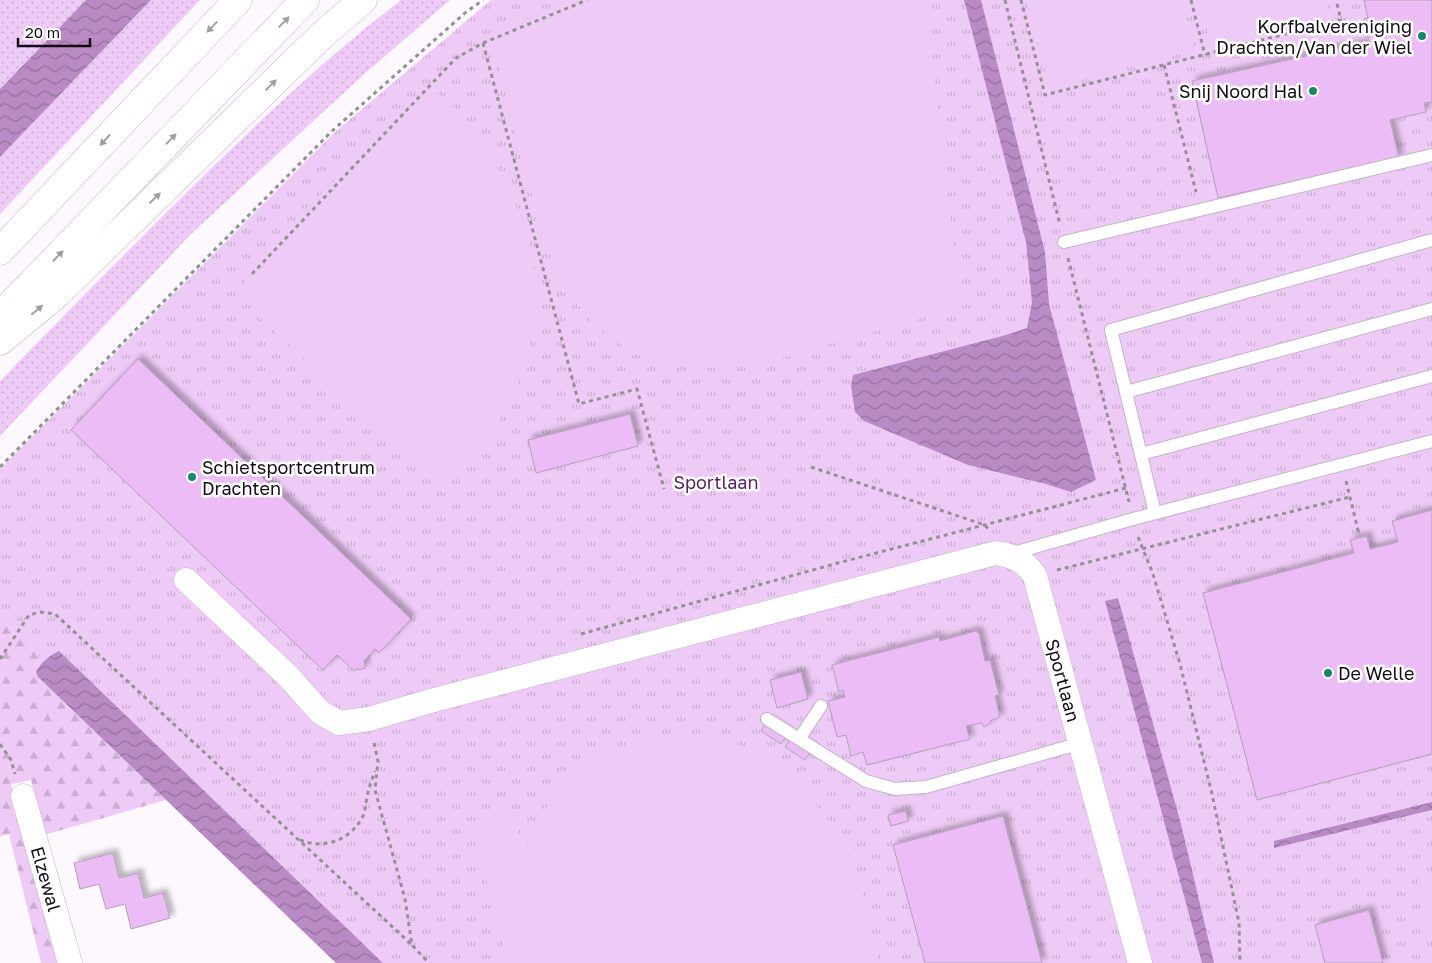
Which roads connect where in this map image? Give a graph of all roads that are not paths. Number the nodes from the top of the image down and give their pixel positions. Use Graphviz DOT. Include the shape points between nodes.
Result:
graph roads {
  1 [pos="238,0"];
  2 [pos="304,0"];
  3 [pos="363,0"];
  4 [pos="1432,155"];
  5 [pos="1432,240"];
  6 [pos="1064,242"];
  7 [pos="0,251"];
  8 [pos="1432,309"];
  9 [pos="0,316"];
  10 [pos="0,341"];
  11 [pos="1432,376"];
  12 [pos="1126,392"];
  13 [pos="1432,442"];
  14 [pos="1141,454"];
  15 [pos="1155,513"];
  16 [pos="1007,555"];
  17 [pos="186,580"];
  18 [pos="821,706"];
  19 [pos="767,719"];
  20 [pos="799,739"];
  21 [pos="1081,743"];
  22 [pos="23,796"];
  23 [pos="70,963"];
  24 [pos="1140,963"];
  1 -- 7 [label="highway, one-way"];
  9 -- 2 [label="highway, one-way"];
  10 -- 3 [label="highway, one-way" via="57,294 321,36"];
  4 -- 6 [label="lane"];
  5 -- 12 [label="lane" via="1110,330"];
  8 -- 12 [label="lane"];
  11 -- 14 [label="lane"];
  12 -- 14 [label="lane"];
  13 -- 15 [label="lane"];
  14 -- 15 [label="lane"];
  15 -- 16 [label="lane"];
  16 -- 17 [label="street" via="996,554 492,684 369,719 339,723 320,712 288,676"];
  16 -- 21 [label="street, Sportlaan" via="1031,569 1034,576"];
  18 -- 20 [label="lane"];
  19 -- 20 [label="lane"];
  20 -- 21 [label="lane" via="866,781 895,789 926,787"];
  21 -- 24 [label="street, Sportlaan"];
  22 -- 23 [label="street, Elzewal"];
}
